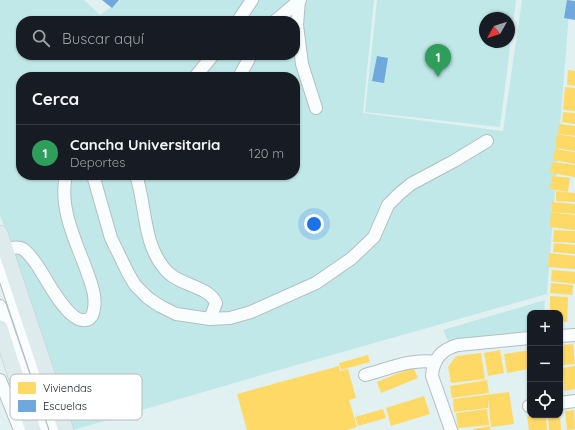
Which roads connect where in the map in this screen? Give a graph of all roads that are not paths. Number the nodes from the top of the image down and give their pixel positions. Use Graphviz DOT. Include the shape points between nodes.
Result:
graph roads {
  1 [pos="252,0"];
  2 [pos="300,0"];
  3 [pos="241,16"];
  4 [pos="281,16"];
  5 [pos="298,16"];
  6 [pos="300,48"];
  7 [pos="209,60"];
  8 [pos="248,60"];
  9 [pos="199,72"];
  10 [pos="242,72"];
  11 [pos="316,108"];
  12 [pos="487,141"];
  13 [pos="65,180"];
  14 [pos="94,180"];
  15 [pos="138,180"];
  16 [pos="0,233"];
  17 [pos="6,249"];
  18 [pos="0,263"];
  19 [pos="0,306"];
  20 [pos="210,319"];
  21 [pos="0,328"];
  22 [pos="575,334"];
  23 [pos="563,336"];
  24 [pos="527,338"];
  25 [pos="435,362"];
  26 [pos="15,374"];
  27 [pos="23,374"];
  28 [pos="37,374"];
  29 [pos="47,374"];
  30 [pos="365,375"];
  31 [pos="0,380"];
  32 [pos="575,401"];
  33 [pos="563,403"];
  34 [pos="10,405"];
  35 [pos="16,420"];
  36 [pos="30,420"];
  37 [pos="39,420"];
  38 [pos="53,420"];
  39 [pos="63,420"];
  40 [pos="20,430"];
  41 [pos="33,430"];
  42 [pos="42,430"];
  43 [pos="56,430"];
  44 [pos="66,430"];
  45 [pos="451,430"];
  1 -- 3 [label="street"];
  2 -- 4 [label="street"];
  2 -- 5 [label="street"];
  6 -- 11 [label="street" via="302,64"];
  7 -- 9 [label="street"];
  8 -- 10 [label="street"];
  12 -- 20 [label="street" via="411,184 388,205 374,238 352,258 316,283 251,312 230,318"];
  13 -- 17 [label="street" via="65,204 69,221 92,284 93,315 89,320 77,319 61,303 24,250 17,247"];
  14 -- 20 [label="street" via="111,238 135,285 148,298 176,314"];
  15 -- 20 [label="street" via="152,246 158,260 174,278 213,296 216,303"];
  16 -- 17 [label="main road"];
  17 -- 29 [label="main road"];
  18 -- 28 [label="street"];
  19 -- 27 [label="street"];
  21 -- 26 [label="main road"];
  22 -- 23 [label="street"];
  24 -- 25 [label="street" via="450,347 439,355"];
  25 -- 30 [label="street" via="414,361"];
  25 -- 45 [label="street" via="432,368 434,384"];
  31 -- 34 [label="street"];
  32 -- 33 [label="street"];
  35 -- 40 [label="street"];
  36 -- 41 [label="main road"];
  37 -- 42 [label="street"];
  38 -- 43 [label="street"];
  39 -- 44 [label="main road"];
}
